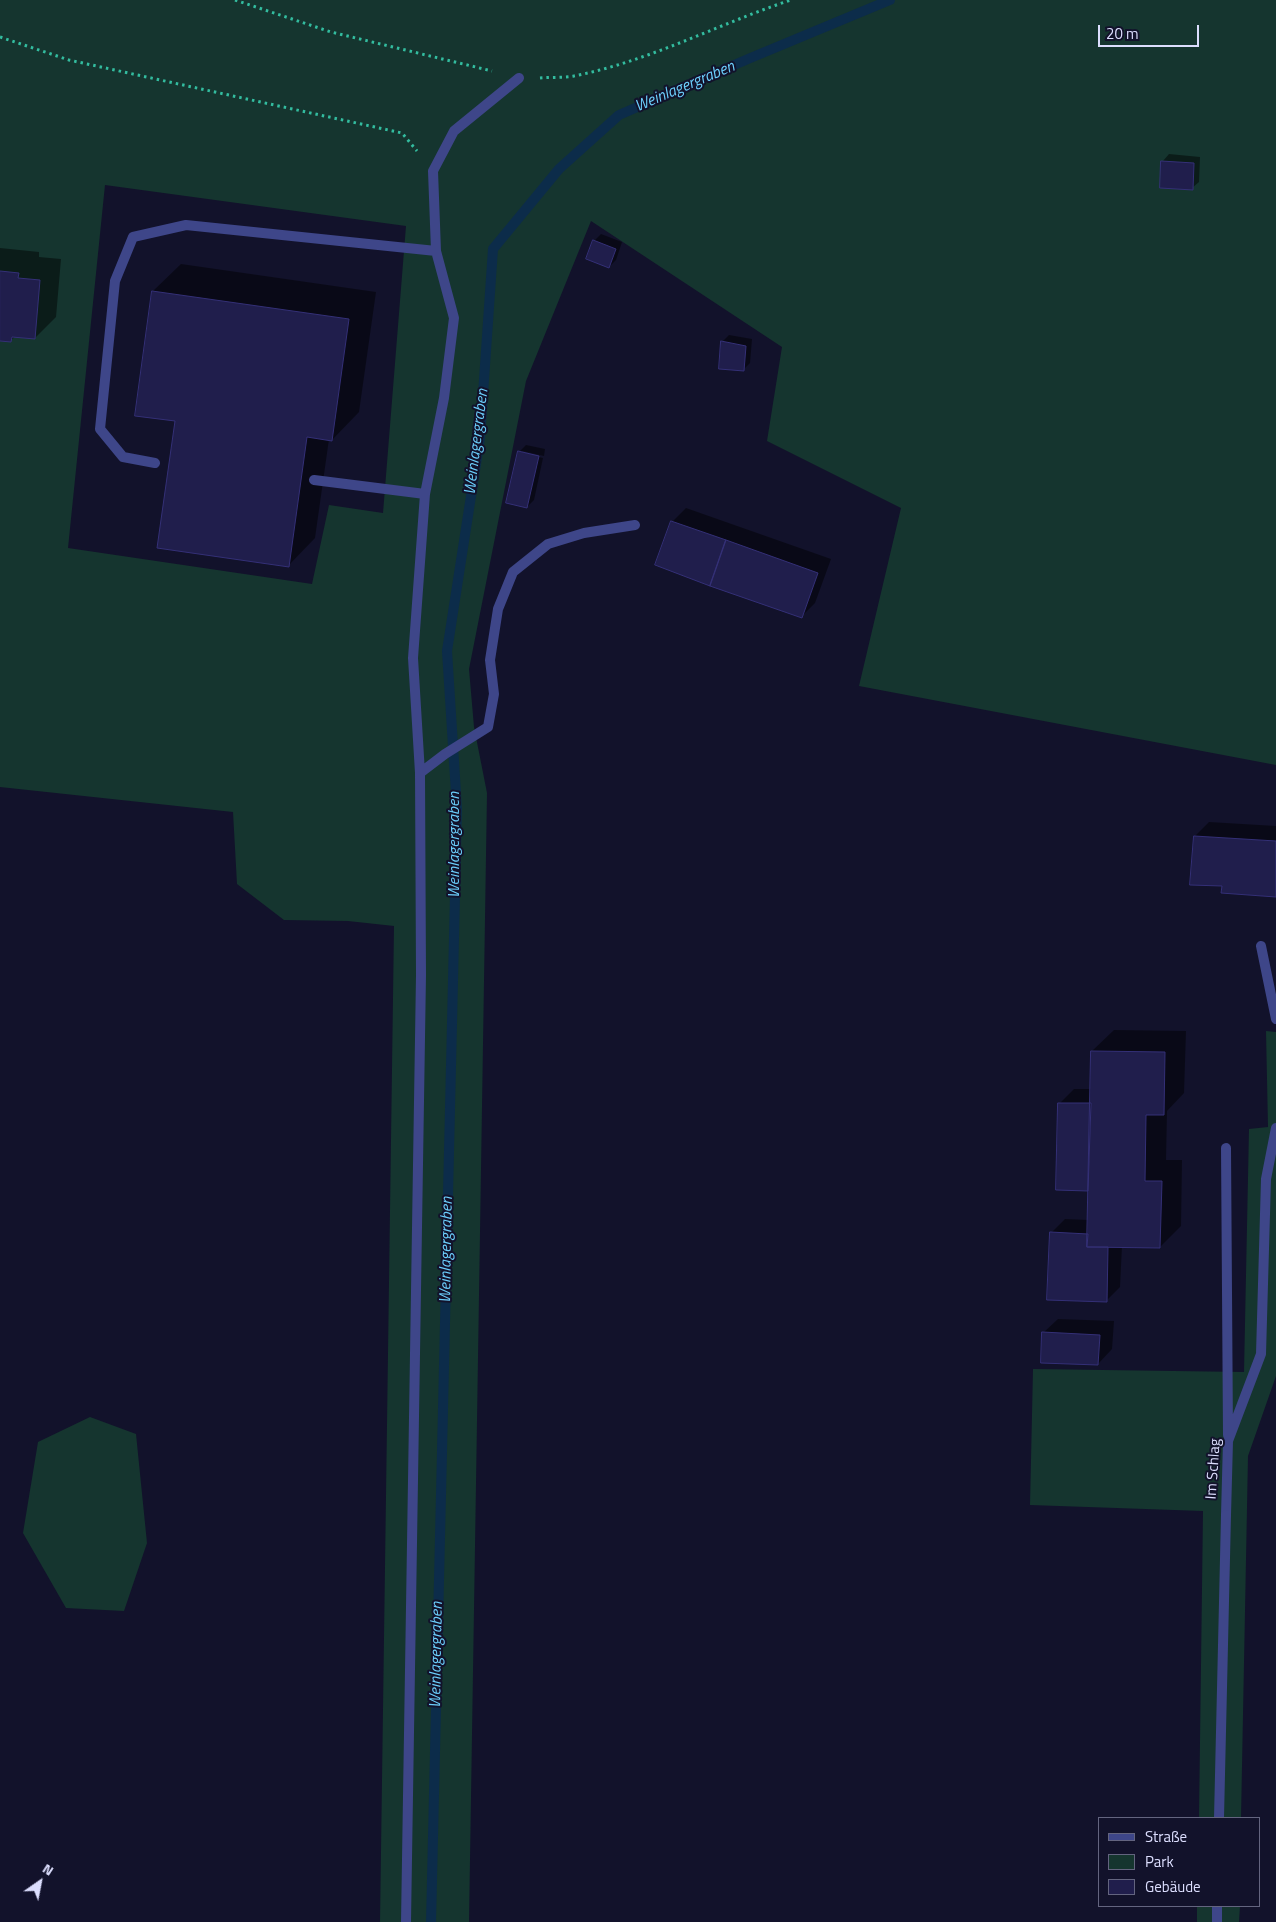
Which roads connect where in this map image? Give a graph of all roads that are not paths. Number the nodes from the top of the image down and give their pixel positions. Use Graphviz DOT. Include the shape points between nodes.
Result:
graph roads {
  1 [pos="519,78"];
  2 [pos="436,252"];
  3 [pos="155,463"];
  4 [pos="314,480"];
  5 [pos="425,494"];
  6 [pos="635,525"];
  7 [pos="420,773"];
  8 [pos="1261,946"];
  9 [pos="1276,1019"];
  10 [pos="1276,1128"];
  11 [pos="1226,1148"];
  12 [pos="1228,1442"];
  13 [pos="1219,1817"];
  14 [pos="1217,1907"];
  15 [pos="406,1922"];
  16 [pos="1217,1922"];
  1 -- 2 [label="street" via="454,131 433,171"];
  2 -- 3 [label="street" via="186,224 133,237 115,281 100,429 123,457"];
  2 -- 5 [label="street" via="454,318 444,398"];
  4 -- 5 [label="street"];
  5 -- 7 [label="street" via="413,658"];
  6 -- 7 [label="street" via="584,532 548,544 513,572 498,609 490,660 494,694 488,727"];
  7 -- 15 [label="street" via="421,985"];
  8 -- 9 [label="street"];
  10 -- 12 [label="street, Im Schlag" via="1266,1179 1261,1354"];
  11 -- 12 [label="street"];
  12 -- 13 [label="street, Im Schlag"];
  14 -- 16 [label="street"];
}
